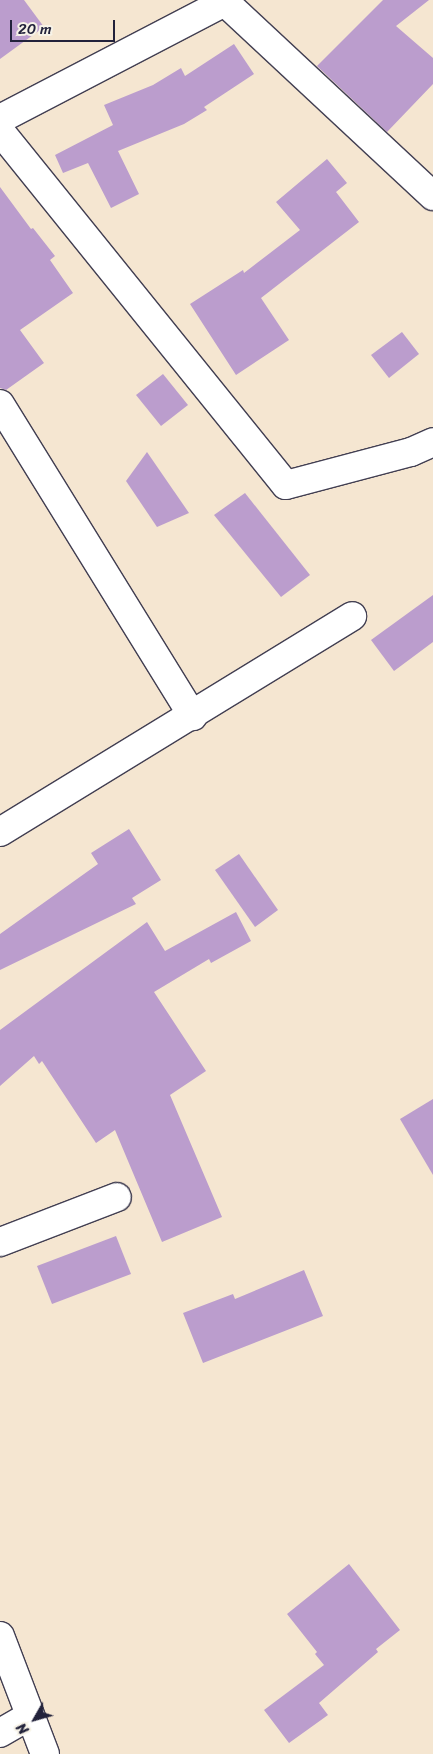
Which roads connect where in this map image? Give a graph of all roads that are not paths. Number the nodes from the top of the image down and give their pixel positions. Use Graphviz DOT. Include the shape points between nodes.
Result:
graph roads {
  1 [pos="228,1"];
  2 [pos="0,119"];
  3 [pos="0,132"];
  4 [pos="433,196"];
  5 [pos="0,404"];
  6 [pos="433,442"];
  7 [pos="352,616"];
  8 [pos="193,716"];
  9 [pos="0,832"];
  10 [pos="117,1197"];
  11 [pos="0,1242"];
  12 [pos="0,1636"];
  13 [pos="30,1716"];
  14 [pos="0,1733"];
  15 [pos="45,1754"];
  1 -- 2 [label="street"];
  1 -- 4 [label="street"];
  3 -- 6 [label="street" via="286,485 411,452"];
  5 -- 8 [label="street"];
  7 -- 8 [label="street"];
  8 -- 9 [label="street"];
  10 -- 11 [label="street"];
  12 -- 13 [label="street"];
  13 -- 14 [label="street"];
  13 -- 15 [label="street"];
}
